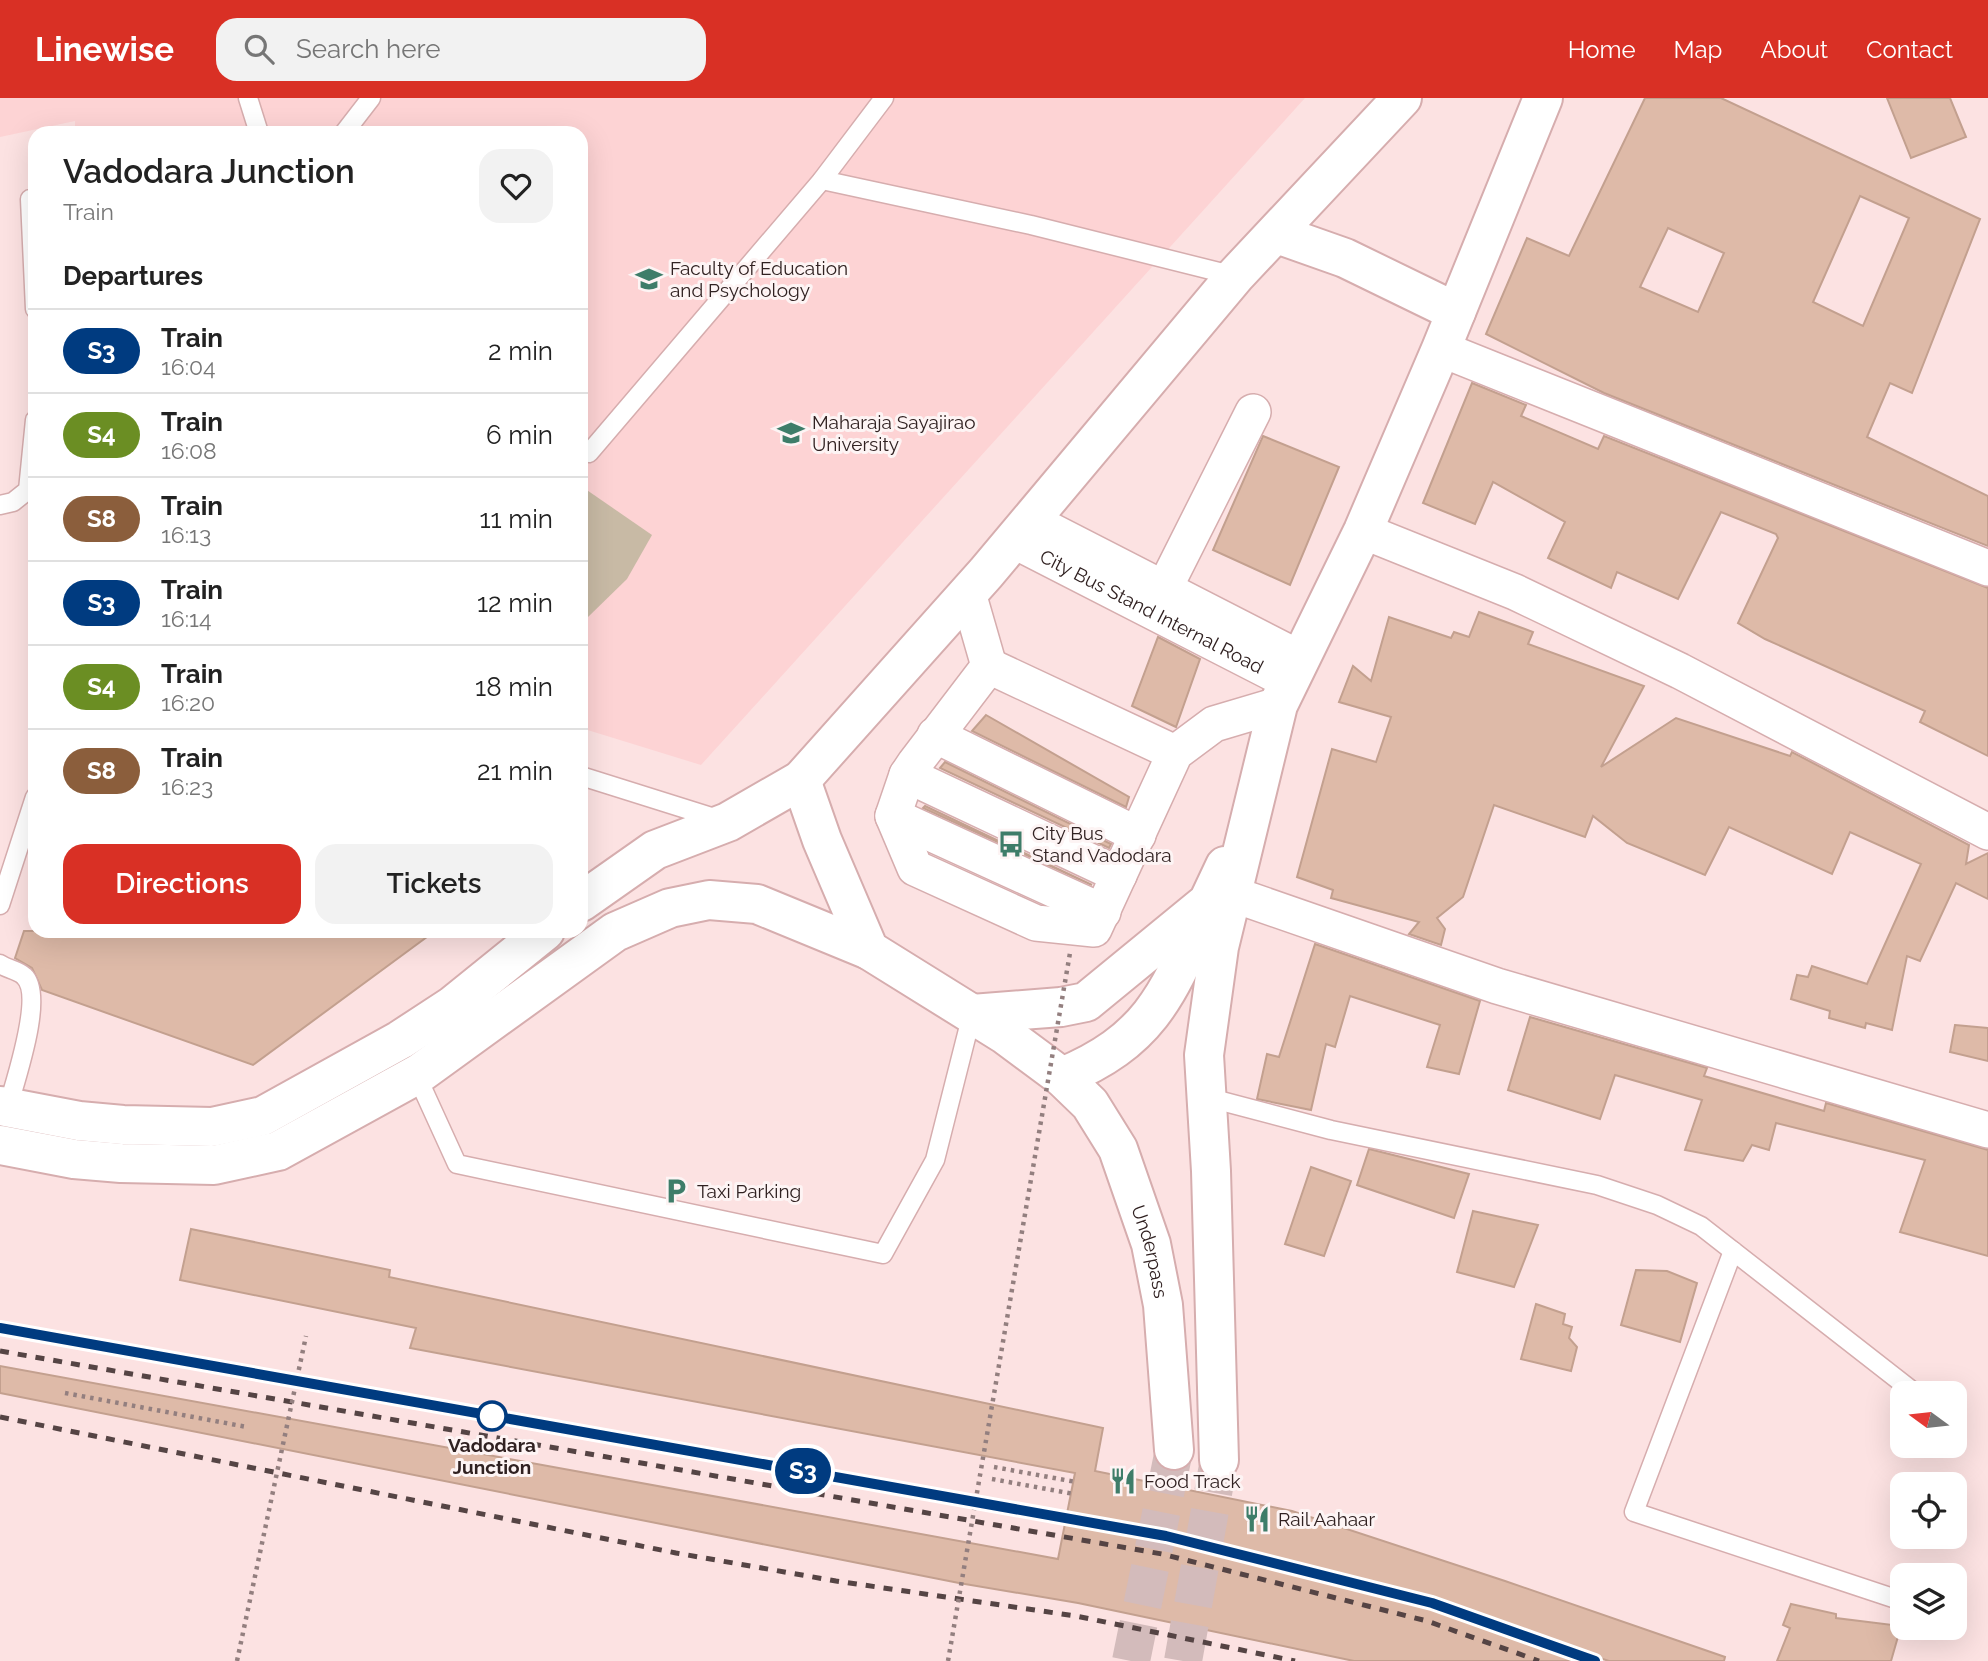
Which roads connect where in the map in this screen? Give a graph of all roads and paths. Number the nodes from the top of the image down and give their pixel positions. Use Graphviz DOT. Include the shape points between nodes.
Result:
graph roads {
  1 [pos="248,98"];
  2 [pos="371,98"];
  3 [pos="884,98"];
  4 [pos="1402,98"];
  5 [pos="1543,98"];
  6 [pos="257,126"];
  7 [pos="349,126"];
  8 [pos="822,180"];
  9 [pos="1277,234"];
  10 [pos="1235,276"];
  11 [pos="1456,313"];
  12 [pos="1441,349"];
  13 [pos="1252,412"];
  14 [pos="588,452"];
  15 [pos="28,490"];
  16 [pos="0,505"];
  17 [pos="1021,530"];
  18 [pos="1363,531"];
  19 [pos="1988,569"];
  20 [pos="1164,589"];
  21 [pos="968,593"];
  22 [pos="989,666"];
  23 [pos="1290,682"];
  24 [pos="935,735"];
  25 [pos="1175,753"];
  26 [pos="907,775"];
  27 [pos="588,778"];
  28 [pos="802,780"];
  29 [pos="28,819"];
  30 [pos="728,822"];
  31 [pos="1988,832"];
  32 [pos="1138,835"];
  33 [pos="1119,875"];
  34 [pos="588,897"];
  35 [pos="1220,898"];
  36 [pos="0,905"];
  37 [pos="536,938"];
  38 [pos="869,950"];
  39 [pos="1070,953"];
  40 [pos="0,964"];
  41 [pos="972,1014"];
  42 [pos="400,1040"];
  43 [pos="416,1075"];
  44 [pos="1062,1076"];
  45 [pos="1206,1097"];
  46 [pos="4,1107"];
  47 [pos="1988,1130"];
  48 [pos="0,1145"];
  49 [pos="1733,1251"];
  50 [pos="306,1336"];
  51 [pos="1900,1381"];
  52 [pos="65,1393"];
  53 [pos="247,1427"];
  54 [pos="1174,1450"];
  55 [pos="1219,1460"];
  56 [pos="994,1467"];
  57 [pos="992,1479"];
  58 [pos="1076,1482"];
  59 [pos="1074,1494"];
  60 [pos="1890,1597"];
  61 [pos="237,1661"];
  62 [pos="948,1661"];
  1 -- 6 [label="lane"];
  2 -- 7 [label="lane"];
  3 -- 8 [label="lane"];
  4 -- 9 [label="main road"];
  5 -- 11 [label="main road"];
  8 -- 10 [label="lane"];
  8 -- 14 [label="lane"];
  9 -- 10 [label="main road"];
  9 -- 11 [label="main road" via="1345,258"];
  10 -- 17 [label="main road"];
  11 -- 12 [label="main road"];
  12 -- 18 [label="main road"];
  12 -- 19 [label="street"];
  13 -- 20 [label="street"];
  15 -- 16 [label="lane"];
  17 -- 20 [label="street, City Bus Stand Internal Road"];
  17 -- 21 [label="main road"];
  17 -- 23 [label="street, City Bus Stand Internal Road"];
  18 -- 23 [label="main road"];
  18 -- 31 [label="street" via="1515,592"];
  20 -- 23 [label="street, City Bus Stand Internal Road"];
  21 -- 22 [label="street"];
  21 -- 28 [label="main road"];
  22 -- 24 [label="street"];
  22 -- 25 [label="street"];
  23 -- 25 [label="street" via="1214,724"];
  23 -- 35 [label="main road"];
  24 -- 26 [label="street"];
  24 -- 32 [label="street"];
  25 -- 32 [label="street"];
  26 -- 33 [label="street"];
  26 -- 33 [label="street" via="893,816 915,868 1036,923 1094,929"];
  27 -- 30 [label="lane"];
  28 -- 30 [label="main road"];
  28 -- 38 [label="main road"];
  29 -- 36 [label="lane"];
  30 -- 34 [label="main road" via="655,850"];
  32 -- 33 [label="street"];
  35 -- 41 [label="main road" via="1086,1002"];
  35 -- 44 [label="main road" via="1169,991 1135,1034 1095,1063"];
  35 -- 45 [label="main road" via="1219,947 1204,1055"];
  35 -- 47 [label="street" via="1497,986"];
  37 -- 42 [label="main road" via="452,1006"];
  38 -- 41 [label="main road, Underpass"];
  38 -- 43 [label="main road, Underpass" via="757,904 709,900 670,908 615,932"];
  39 -- 62 [label="path, bridge"];
  40 -- 46 [label="lane" via="24,976 32,989 31,1013"];
  41 -- 43 [label="lane" via="935,1160 883,1254 457,1164"];
  41 -- 44 [label="main road, Underpass"];
  42 -- 43 [label="lane"];
  42 -- 46 [label="main road" via="263,1116 212,1127 79,1121"];
  43 -- 48 [label="main road, Underpass" via="278,1151 248,1160 214,1165 121,1163"];
  44 -- 54 [label="main road, Underpass" via="1090,1104 1118,1149 1151,1244 1163,1305"];
  45 -- 49 [label="lane" via="1331,1130 1597,1185 1701,1226"];
  45 -- 55 [label="main road"];
  49 -- 51 [label="lane"];
  49 -- 60 [label="lane" via="1634,1512"];
  50 -- 61 [label="path, bridge"];
  52 -- 53 [label="path"];
  56 -- 58 [label="path"];
  57 -- 59 [label="path"];
}
